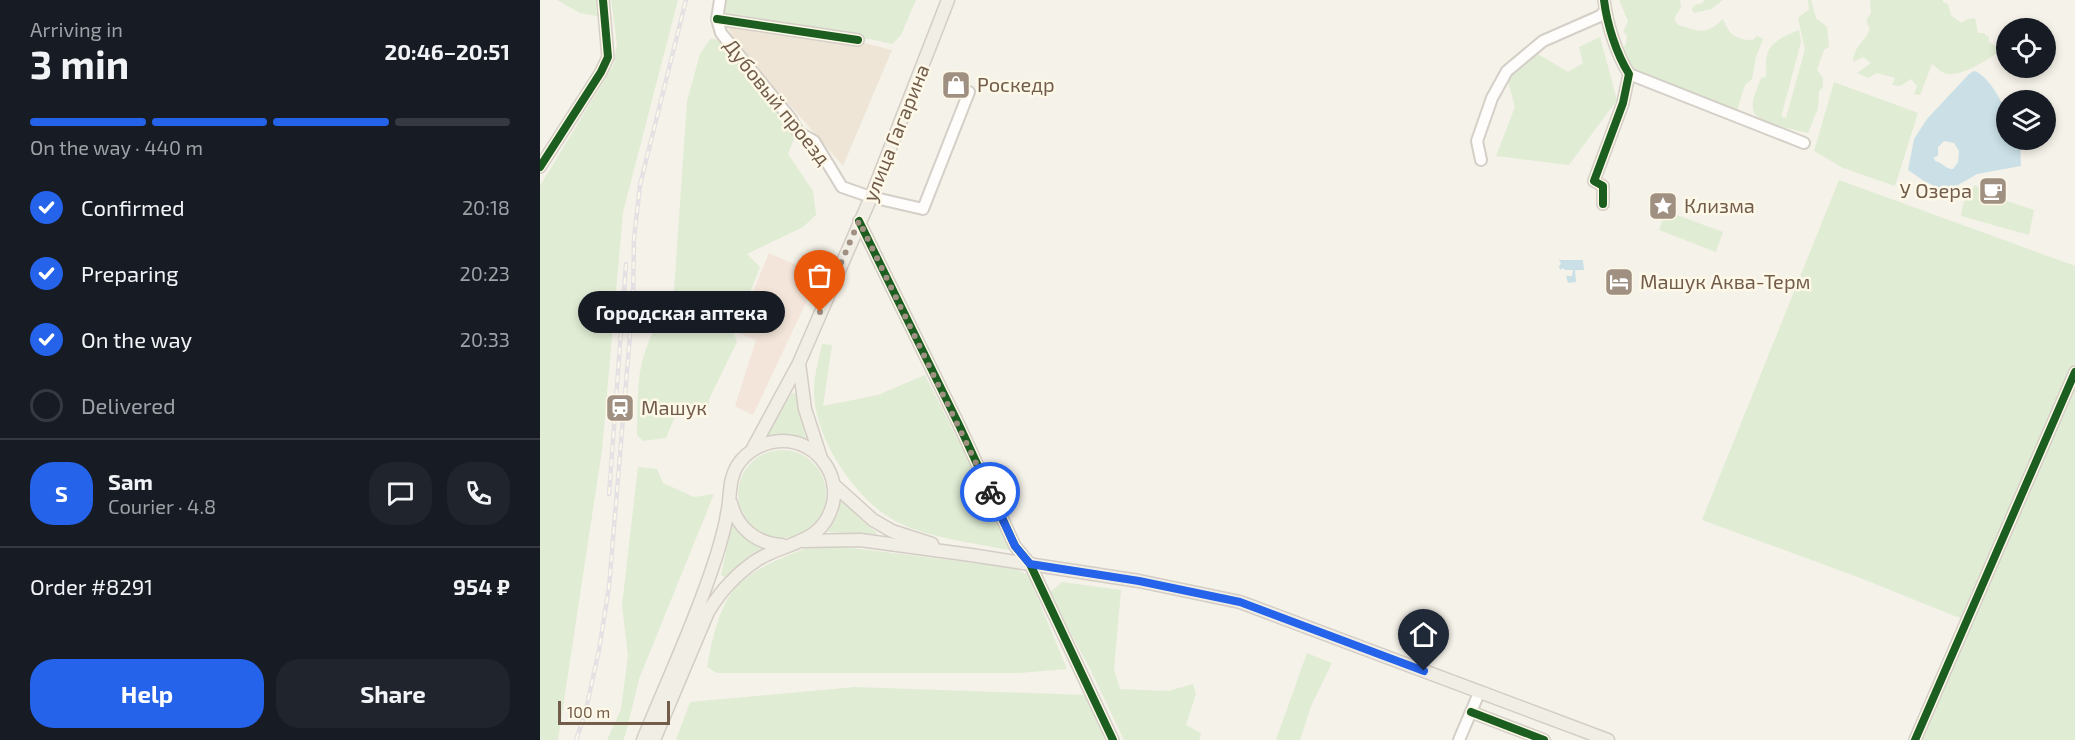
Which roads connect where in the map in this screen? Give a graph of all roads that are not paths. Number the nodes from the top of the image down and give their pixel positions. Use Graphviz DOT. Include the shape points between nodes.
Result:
graph roads {
  1 [pos="603,0"];
  2 [pos="720,0"];
  3 [pos="948,0"];
  4 [pos="1605,5"];
  5 [pos="717,19"];
  6 [pos="858,40"];
  7 [pos="1629,74"];
  8 [pos="969,92"];
  9 [pos="1804,143"];
  10 [pos="1481,160"];
  11 [pos="540,167"];
  12 [pos="871,197"];
  13 [pos="1603,204"];
  14 [pos="859,221"];
  15 [pos="798,363"];
  16 [pos="2075,372"];
  17 [pos="752,450"];
  18 [pos="822,459"];
  19 [pos="833,484"];
  20 [pos="730,499"];
  21 [pos="798,542"];
  22 [pos="971,555"];
  23 [pos="1030,564"];
  24 [pos="1479,693"];
  25 [pos="1471,712"];
  26 [pos="1537,739"];
  27 [pos="643,740"];
  28 [pos="654,740"];
  29 [pos="1113,740"];
  30 [pos="1459,740"];
  31 [pos="1608,740"];
  32 [pos="1915,740"];
  1 -- 11 [label="street" via="608,57"];
  2 -- 5 [label="street"];
  3 -- 12 [label="main road, улица Гагарина"];
  4 -- 7 [label="street"];
  4 -- 10 [label="street" via="1600,16 1543,41 1507,71 1492,98 1477,141"];
  5 -- 6 [label="street, Дубовый проезд"];
  5 -- 12 [label="street, Дубовый проезд" via="721,33 798,132 814,141 842,187"];
  7 -- 9 [label="street"];
  7 -- 13 [label="street" via="1623,103 1594,181 1603,186"];
  8 -- 12 [label="street, Дубовый проезд" via="923,209"];
  12 -- 14 [label="main road, улица Гагарина"];
  14 -- 15 [label="main road, улица Гагарина"];
  14 -- 23 [label="street" via="1015,546"];
  15 -- 17 [label="main road, улица Гагарина"];
  15 -- 18 [label="main road" via="805,409"];
  16 -- 32 [label="street"];
  17 -- 18 [label="main road" via="788,441 801,444"];
  17 -- 20 [label="main road" via="733,475"];
  18 -- 19 [label="main road"];
  19 -- 21 [label="main road" via="834,498 825,524"];
  19 -- 22 [label="main road" via="873,520 892,531"];
  20 -- 21 [label="main road" via="738,522 746,531 768,543"];
  20 -- 27 [label="main road" via="717,554"];
  21 -- 22 [label="main road" via="860,540"];
  21 -- 28 [label="main road" via="772,551 744,569 716,598"];
  22 -- 23 [label="main road"];
  23 -- 24 [label="main road" via="1240,602"];
  23 -- 29 [label="street"];
  24 -- 25 [label="street"];
  24 -- 31 [label="main road"];
  25 -- 26 [label="street"];
  25 -- 30 [label="street"];
}
